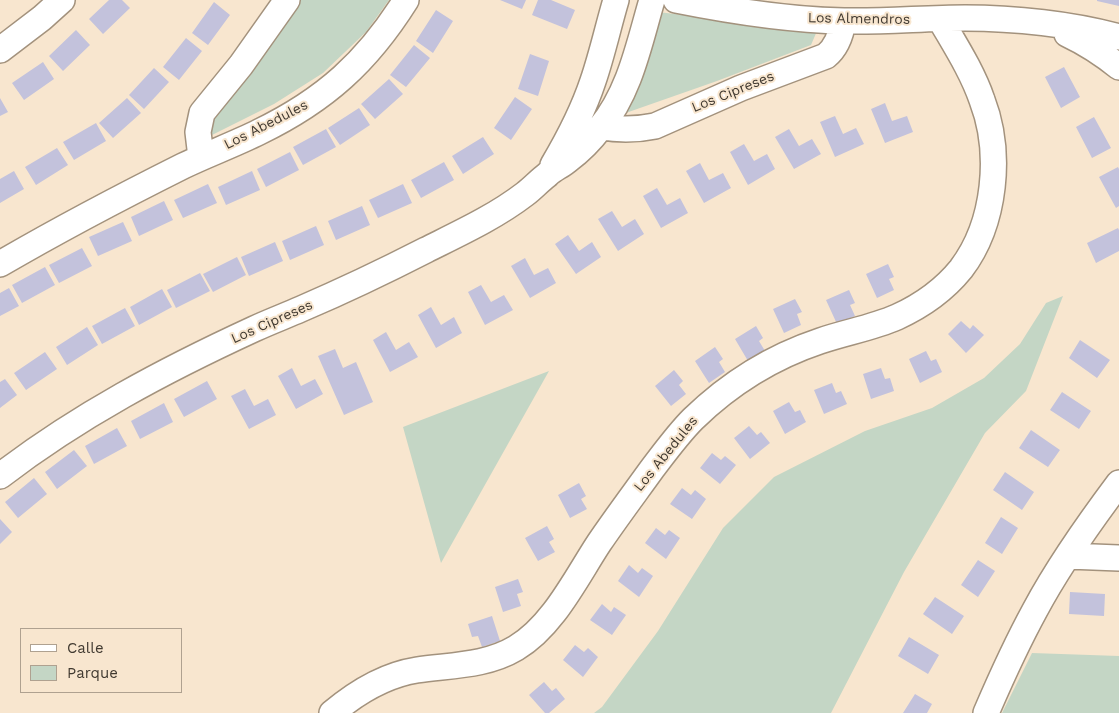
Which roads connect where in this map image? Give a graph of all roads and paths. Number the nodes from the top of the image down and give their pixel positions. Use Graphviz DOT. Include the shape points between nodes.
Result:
graph roads {
  1 [pos="62,0"];
  2 [pos="287,0"];
  3 [pos="406,0"];
  4 [pos="616,0"];
  5 [pos="652,0"];
  6 [pos="676,0"];
  7 [pos="40,9"];
  8 [pos="940,19"];
  9 [pos="843,21"];
  10 [pos="1044,24"];
  11 [pos="1119,37"];
  12 [pos="0,50"];
  13 [pos="1119,67"];
  14 [pos="601,127"];
  15 [pos="202,157"];
  16 [pos="548,174"];
  17 [pos="0,264"];
  18 [pos="0,476"];
  19 [pos="1119,483"];
  20 [pos="1068,556"];
  21 [pos="1119,558"];
  22 [pos="332,713"];
  23 [pos="986,713"];
  1 -- 7 [label="street"];
  2 -- 15 [label="street" via="202,113 198,141"];
  3 -- 15 [label="street, Los Abedules" via="377,42 329,90 258,133"];
  4 -- 16 [label="street, Los Cipreses" via="592,82 566,143"];
  5 -- 14 [label="street, Los Cipreses" via="626,85"];
  6 -- 9 [label="street, Los Almendros" via="760,14"];
  7 -- 12 [label="street"];
  8 -- 9 [label="street, Los Almendros"];
  8 -- 10 [label="street, Los Almendros" via="989,18"];
  8 -- 22 [label="street, Los Abedules" via="982,100 994,152 987,212 972,251 960,269 916,307 882,323 792,351 740,380 714,400 674,441 627,503 561,603 519,646 489,660 398,674 362,691"];
  9 -- 14 [label="street, Los Cipreses" via="836,45 826,56 741,88 655,126 626,130"];
  10 -- 11 [label="street, Los Almendros"];
  10 -- 13 [label="street, Los Almendros" via="1085,43"];
  14 -- 16 [label="street, Los Cipreses" via="586,145"];
  15 -- 17 [label="street, Los Abedules"];
  16 -- 18 [label="street, Los Cipreses" via="504,209 444,241 213,348 126,393 49,440"];
  19 -- 20 [label="street"];
  20 -- 21 [label="street"];
  20 -- 23 [label="street" via="1039,602"];
}
